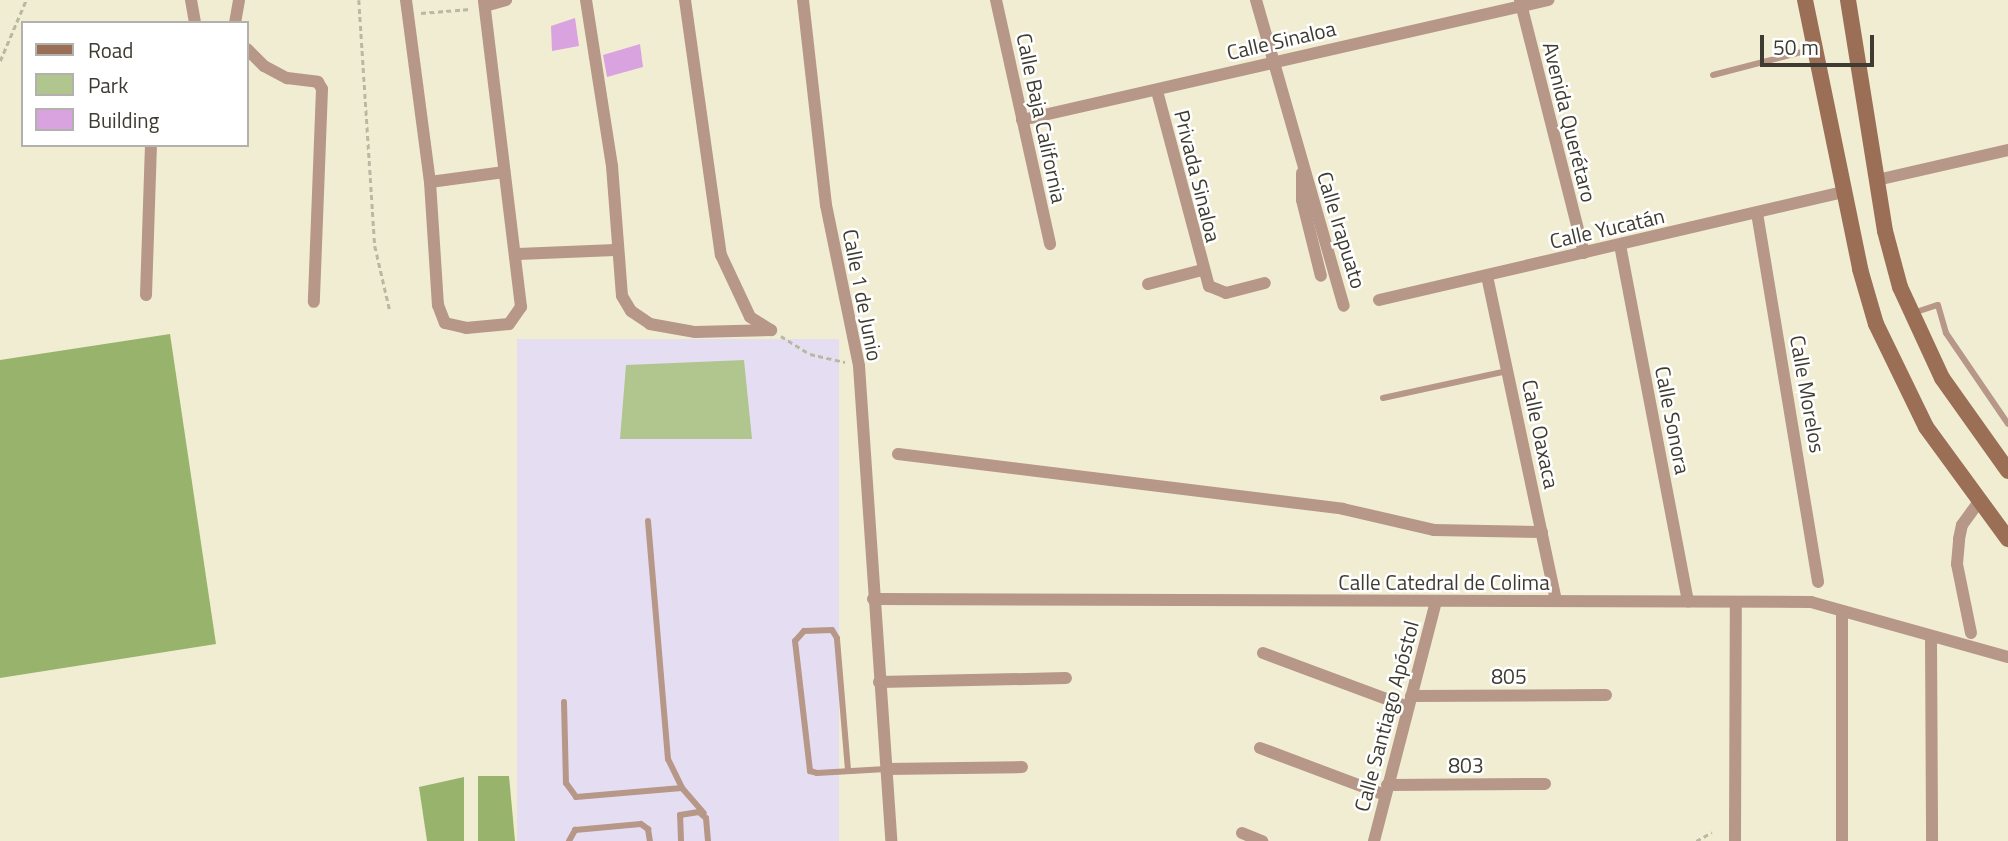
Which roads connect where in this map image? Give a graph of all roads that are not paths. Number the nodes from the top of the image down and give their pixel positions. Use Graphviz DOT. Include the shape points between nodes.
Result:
graph roads {
  1 [pos="191,0"];
  2 [pos="239,0"];
  3 [pos="406,0"];
  4 [pos="506,0"];
  5 [pos="586,0"];
  6 [pos="685,0"];
  7 [pos="803,0"];
  8 [pos="996,0"];
  9 [pos="1256,0"];
  10 [pos="1548,0"];
  11 [pos="1805,0"];
  12 [pos="1848,0"];
  13 [pos="484,3"];
  14 [pos="1521,3"];
  15 [pos="195,21"];
  16 [pos="235,21"];
  17 [pos="1815,48"];
  18 [pos="248,50"];
  19 [pos="1271,61"];
  20 [pos="1713,75"];
  21 [pos="1157,91"];
  22 [pos="1023,120"];
  23 [pos="151,147"];
  24 [pos="2008,150"];
  25 [pos="1302,164"];
  26 [pos="504,172"];
  27 [pos="1877,180"];
  28 [pos="430,182"];
  29 [pos="1844,192"];
  30 [pos="1757,213"];
  31 [pos="1050,244"];
  32 [pos="1620,245"];
  33 [pos="615,250"];
  34 [pos="1584,253"];
  35 [pos="518,254"];
  36 [pos="1202,270"];
  37 [pos="1487,275"];
  38 [pos="1321,276"];
  39 [pos="1265,283"];
  40 [pos="1148,284"];
  41 [pos="146,295"];
  42 [pos="1379,300"];
  43 [pos="314,302"];
  44 [pos="1344,306"];
  45 [pos="1911,314"];
  46 [pos="1507,371"];
  47 [pos="1383,398"];
  48 [pos="2008,424"];
  49 [pos="2000,448"];
  50 [pos="898,454"];
  51 [pos="2008,471"];
  52 [pos="1979,502"];
  53 [pos="648,522"];
  54 [pos="1542,532"];
  55 [pos="2008,539"];
  56 [pos="1818,582"];
  57 [pos="873,599"];
  58 [pos="1436,601"];
  59 [pos="1556,601"];
  60 [pos="1688,602"];
  61 [pos="1736,602"];
  62 [pos="1842,611"];
  63 [pos="1971,633"];
  64 [pos="1931,636"];
  65 [pos="1263,653"];
  66 [pos="2008,657"];
  67 [pos="1066,678"];
  68 [pos="879,682"];
  69 [pos="1606,695"];
  70 [pos="1409,701"];
  71 [pos="564,702"];
  72 [pos="1260,748"];
  73 [pos="1022,767"];
  74 [pos="886,769"];
  75 [pos="848,770"];
  76 [pos="1545,784"];
  77 [pos="682,788"];
  78 [pos="1386,790"];
  79 [pos="704,813"];
  80 [pos="1242,833"];
  81 [pos="569,841"];
  82 [pos="650,841"];
  83 [pos="681,841"];
  84 [pos="708,841"];
  85 [pos="891,841"];
  86 [pos="1262,841"];
  87 [pos="1374,841"];
  88 [pos="1735,841"];
  89 [pos="1842,841"];
  90 [pos="1932,841"];
  1 -- 15 [label="street"];
  2 -- 16 [label="street"];
  3 -- 28 [label="street"];
  4 -- 13 [label="street"];
  5 -- 33 [label="street" via="612,166"];
  6 -- 33 [label="street" via="721,256 750,317 772,330 695,332 650,324 631,311 622,296"];
  7 -- 57 [label="street, Calle 1 de Junio" via="826,205 859,366"];
  8 -- 22 [label="street, Calle Baja California"];
  9 -- 19 [label="street, Calle Irapuato"];
  10 -- 14 [label="street, Calle Sinaloa"];
  11 -- 17 [label="main road"];
  12 -- 27 [label="main road"];
  13 -- 26 [label="street"];
  14 -- 19 [label="street, Calle Sinaloa"];
  14 -- 34 [label="street, Avenida Querétaro"];
  17 -- 20 [label="lane"];
  17 -- 29 [label="main road"];
  18 -- 43 [label="street" via="287,78 317,82 322,89"];
  19 -- 21 [label="street, Calle Sinaloa"];
  19 -- 25 [label="street, Calle Irapuato"];
  21 -- 22 [label="street, Calle Sinaloa"];
  21 -- 36 [label="street, Privada Sinaloa"];
  22 -- 31 [label="street, Calle Baja California"];
  23 -- 41 [label="street"];
  24 -- 27 [label="street"];
  25 -- 38 [label="street, Calle Irapuato" via="1303,200"];
  25 -- 44 [label="street, Calle Irapuato"];
  26 -- 28 [label="street"];
  26 -- 35 [label="street"];
  27 -- 45 [label="main road" via="1885,231"];
  28 -- 35 [label="street" via="438,305 445,323 477,327 509,324 517,318 521,307"];
  29 -- 30 [label="street, Calle Yucatán"];
  29 -- 52 [label="main road" via="1876,324 1926,427"];
  30 -- 32 [label="street, Calle Yucatán"];
  30 -- 56 [label="street, Calle Morelos"];
  32 -- 34 [label="street, Calle Yucatán"];
  32 -- 60 [label="street, Calle Sonora"];
  33 -- 35 [label="street"];
  34 -- 37 [label="street, Calle Yucatán"];
  36 -- 39 [label="street, Privada Sinaloa" via="1216,293"];
  36 -- 40 [label="street, Privada Sinaloa"];
  37 -- 42 [label="street, Calle Yucatán"];
  37 -- 46 [label="street, Calle Oaxaca"];
  45 -- 48 [label="lane" via="1938,304 1946,333"];
  45 -- 49 [label="main road" via="1942,378"];
  46 -- 47 [label="lane"];
  46 -- 54 [label="street, Calle Oaxaca"];
  49 -- 51 [label="main road"];
  50 -- 54 [label="street" via="1343,509 1434,530"];
  52 -- 55 [label="main road"];
  52 -- 63 [label="street" via="1962,525 1957,564"];
  53 -- 77 [label="lane" via="664,736 668,760"];
  54 -- 59 [label="street, Calle Oaxaca"];
  57 -- 58 [label="street, Calle Catedral de Colima"];
  57 -- 68 [label="street, Calle 1 de Junio"];
  58 -- 59 [label="street, Calle Catedral de Colima"];
  58 -- 70 [label="street, Calle Santiago Apóstol"];
  59 -- 60 [label="street, Calle Catedral de Colima"];
  60 -- 61 [label="street, Calle Catedral de Colima"];
  61 -- 62 [label="street, Calle Catedral de Colima" via="1820,603"];
  61 -- 88 [label="street"];
  62 -- 64 [label="street, Calle Catedral de Colima"];
  62 -- 89 [label="street"];
  64 -- 66 [label="street, Calle Catedral de Colima"];
  64 -- 90 [label="street"];
  65 -- 70 [label="street"];
  67 -- 68 [label="street"];
  68 -- 74 [label="street, Calle 1 de Junio"];
  69 -- 70 [label="street, 805"];
  70 -- 78 [label="street, Calle Santiago Apóstol"];
  71 -- 77 [label="lane" via="566,783 576,797"];
  72 -- 78 [label="street"];
  73 -- 74 [label="street"];
  74 -- 75 [label="lane"];
  74 -- 85 [label="street, Calle 1 de Junio"];
  75 -- 75 [label="lane" via="817,773 807,764 795,641 804,631 832,630 837,638"];
  76 -- 78 [label="street, 803"];
  77 -- 79 [label="lane"];
  78 -- 87 [label="street, Calle Santiago Apóstol"];
  79 -- 83 [label="lane" via="680,816"];
  79 -- 84 [label="lane"];
  80 -- 86 [label="street"];
  81 -- 82 [label="lane" via="576,830 641,824 648,829"];
}
